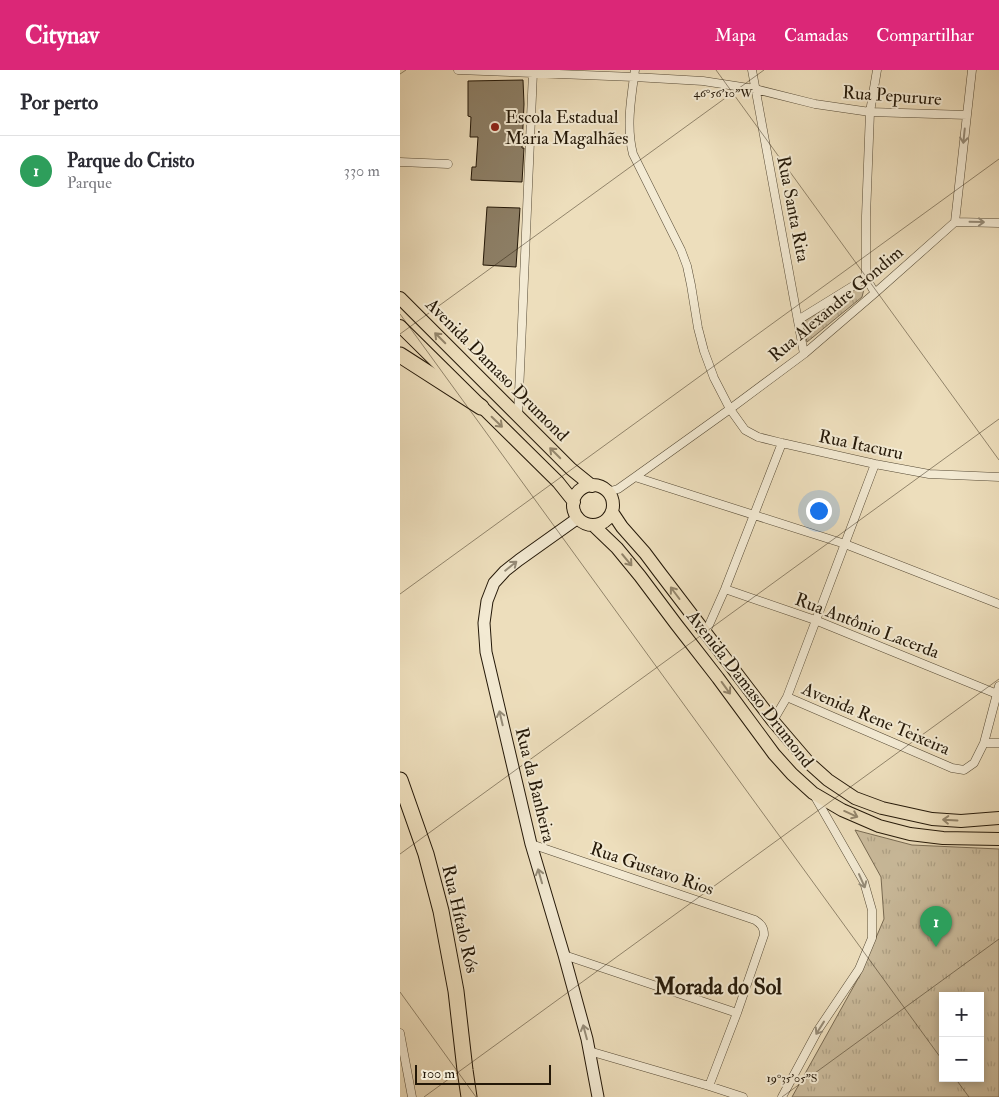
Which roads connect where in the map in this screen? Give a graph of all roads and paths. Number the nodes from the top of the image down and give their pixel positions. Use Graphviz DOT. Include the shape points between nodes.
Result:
graph roads {
  1 [pos="458,70"];
  2 [pos="752,70"];
  3 [pos="877,70"];
  4 [pos="972,70"];
  5 [pos="533,72"];
  6 [pos="634,73"];
  7 [pos="755,89"];
  8 [pos="870,112"];
  9 [pos="967,115"];
  10 [pos="400,162"];
  11 [pos="448,164"];
  12 [pos="955,222"];
  13 [pos="999,223"];
  14 [pos="866,278"];
  15 [pos="875,292"];
  16 [pos="400,298"];
  17 [pos="798,320"];
  18 [pos="400,326"];
  19 [pos="804,354"];
  20 [pos="400,355"];
  21 [pos="482,407"];
  22 [pos="730,409"];
  23 [pos="518,416"];
  24 [pos="782,443"];
  25 [pos="875,464"];
  26 [pos="635,477"];
  27 [pos="999,477"];
  28 [pos="592,486"];
  29 [pos="608,492"];
  30 [pos="574,502"];
  31 [pos="612,512"];
  32 [pos="754,515"];
  33 [pos="578,518"];
  34 [pos="593,525"];
  35 [pos="845,544"];
  36 [pos="725,589"];
  37 [pos="999,604"];
  38 [pos="815,620"];
  39 [pos="705,634"];
  40 [pos="998,690"];
  41 [pos="787,697"];
  42 [pos="773,721"];
  43 [pos="984,743"];
  44 [pos="999,743"];
  45 [pos="400,780"];
  46 [pos="813,793"];
  47 [pos="999,818"];
  48 [pos="999,839"];
  49 [pos="531,844"];
  50 [pos="564,956"];
  51 [pos="737,1013"];
  52 [pos="400,1032"];
  53 [pos="589,1051"];
  54 [pos="465,1070"];
  55 [pos="709,1086"];
  56 [pos="412,1097"];
  57 [pos="458,1097"];
  58 [pos="469,1097"];
  59 [pos="598,1097"];
  60 [pos="742,1097"];
  61 [pos="782,1097"];
  1 -- 5 [label="street, Rua Pepurure"];
  2 -- 7 [label="street, Rua Santa Rita"];
  3 -- 8 [label="street"];
  4 -- 9 [label="street"];
  5 -- 6 [label="street, Rua Pepurure"];
  5 -- 23 [label="street"];
  6 -- 7 [label="street, Rua Pepurure"];
  6 -- 22 [label="street, Rua Itacuru" via="629,125 633,154 681,250 692,285 704,351"];
  7 -- 8 [label="street, Rua Pepurure" via="815,104"];
  7 -- 17 [label="street, Rua Santa Rita"];
  8 -- 9 [label="street, Rua Pepurure"];
  8 -- 14 [label="street"];
  9 -- 12 [label="street, one-way"];
  10 -- 11 [label="street"];
  12 -- 13 [label="street, one-way"];
  12 -- 15 [label="street, Rua Alexandre Gondim"];
  14 -- 15 [label="street"];
  14 -- 17 [label="street"];
  15 -- 19 [label="street, Rua Alexandre Gondim"];
  23 -- 16 [label="main road, Avenida Damaso Drumond, one-way"];
  17 -- 19 [label="street, Rua Santa Rita"];
  18 -- 21 [label="main road, Avenida Damaso Drumond"];
  19 -- 22 [label="street, Rua Alexandre Gondim"];
  20 -- 21 [label="highway"];
  21 -- 30 [label="main road, Avenida Damaso Drumond, one-way"];
  22 -- 24 [label="street, Rua Itacuru" via="745,430"];
  22 -- 26 [label="street, Rua Alexandre Gondim"];
  28 -- 23 [label="main road, Avenida Damaso Drumond, one-way"];
  24 -- 25 [label="street, Rua Itacuru"];
  24 -- 32 [label="street"];
  25 -- 27 [label="street, Rua Itacuru" via="929,474"];
  25 -- 35 [label="street"];
  26 -- 29 [label="street, Rua Alexandre Gondim"];
  26 -- 32 [label="street"];
  28 -- 29 [label="main road"];
  28 -- 30 [label="main road" via="578,493"];
  29 -- 31 [label="main road" via="613,501"];
  30 -- 33 [label="main road"];
  31 -- 34 [label="main road" via="602,523"];
  39 -- 31 [label="main road, Avenida Damaso Drumond, one-way"];
  32 -- 35 [label="street"];
  32 -- 36 [label="street"];
  33 -- 34 [label="main road"];
  49 -- 33 [label="street, Rua da Banheira, one-way" via="486,652 484,623 487,601 494,583 505,571"];
  34 -- 46 [label="main road, Avenida Damaso Drumond, one-way" via="640,576 774,754"];
  35 -- 37 [label="street"];
  35 -- 38 [label="street"];
  36 -- 38 [label="street, Rua Antônio Lacerda"];
  36 -- 39 [label="street"];
  38 -- 40 [label="street, Rua Antônio Lacerda"];
  38 -- 41 [label="street"];
  39 -- 42 [label="main road, Avenida Damaso Drumond"];
  40 -- 43 [label="street, Avenida Rene Teixeira"];
  41 -- 42 [label="street"];
  41 -- 43 [label="street, Avenida Rene Teixeira" via="952,768 964,770 974,763"];
  47 -- 42 [label="main road, Avenida Damaso Drumond, one-way" via="932,819 854,798 809,763"];
  43 -- 44 [label="street"];
  45 -- 54 [label="highway, Rua Hítalo Rós" via="426,854 441,911 456,991"];
  46 -- 48 [label="main road, Avenida Damaso Drumond, one-way" via="879,826 910,834"];
  46 -- 61 [label="street, one-way" via="864,882 872,910 872,938 859,969 818,1030"];
  50 -- 49 [label="street, Rua da Banheira, one-way"];
  49 -- 51 [label="street, Rua Gustavo Rios" via="755,920 762,926 764,935"];
  50 -- 51 [label="street"];
  53 -- 50 [label="street, Rua da Banheira, one-way"];
  51 -- 55 [label="street"];
  52 -- 56 [label="street"];
  53 -- 55 [label="street"];
  53 -- 59 [label="street, Rua da Banheira"];
  54 -- 57 [label="highway, Rua Hítalo Rós"];
  54 -- 58 [label="highway, Rua Hítalo Rós"];
  55 -- 60 [label="street"];
}
